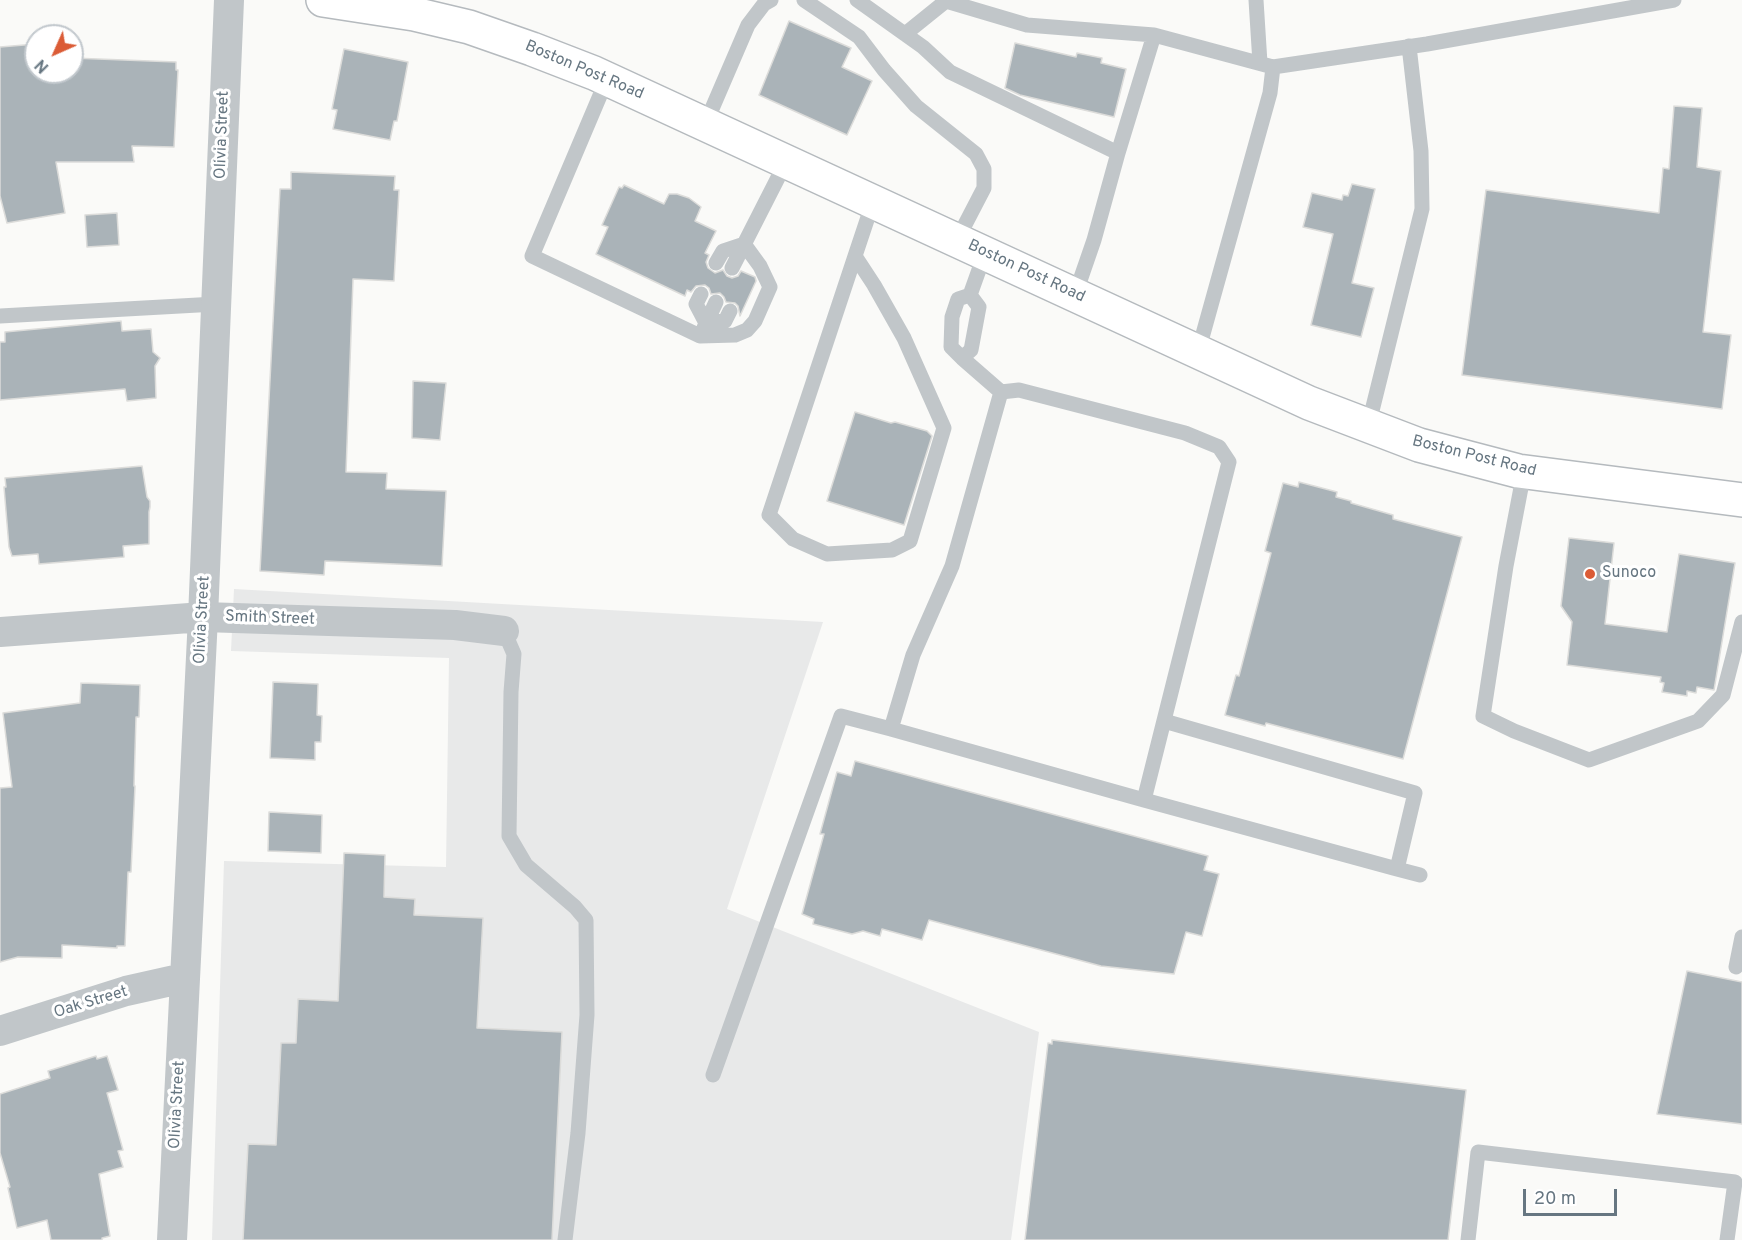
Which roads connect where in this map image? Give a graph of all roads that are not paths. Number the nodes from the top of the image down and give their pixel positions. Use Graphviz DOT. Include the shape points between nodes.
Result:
graph roads {
  1 [pos="229,0"];
  2 [pos="323,0"];
  3 [pos="771,0"];
  4 [pos="804,0"];
  5 [pos="857,0"];
  6 [pos="946,0"];
  7 [pos="1256,0"];
  8 [pos="1674,0"];
  9 [pos="905,34"];
  10 [pos="1154,35"];
  11 [pos="1409,46"];
  12 [pos="1266,65"];
  13 [pos="607,80"];
  14 [pos="705,125"];
  15 [pos="1118,153"];
  16 [pos="786,162"];
  17 [pos="873,202"];
  18 [pos="744,244"];
  19 [pos="971,247"];
  20 [pos="855,256"];
  21 [pos="716,263"];
  22 [pos="732,268"];
  23 [pos="748,274"];
  24 [pos="701,294"];
  25 [pos="970,295"];
  26 [pos="1075,295"];
  27 [pos="716,302"];
  28 [pos="216,304"];
  29 [pos="730,311"];
  30 [pos="0,316"];
  31 [pos="703,330"];
  32 [pos="1198,352"];
  33 [pos="962,358"];
  34 [pos="1001,392"];
  35 [pos="1368,427"];
  36 [pos="1524,472"];
  37 [pos="1742,500"];
  38 [pos="203,617"];
  39 [pos="1742,622"];
  40 [pos="504,631"];
  41 [pos="0,632"];
  42 [pos="1164,721"];
  43 [pos="891,729"];
  44 [pos="1144,800"];
  45 [pos="1397,869"];
  46 [pos="1420,875"];
  47 [pos="1742,938"];
  48 [pos="1736,967"];
  49 [pos="184,978"];
  50 [pos="0,1031"];
  51 [pos="713,1075"];
  52 [pos="172,1240"];
  53 [pos="565,1240"];
  54 [pos="1467,1240"];
  55 [pos="1727,1240"];
  1 -- 28 [label="street, Olivia Street"];
  2 -- 13 [label="main road, Boston Post Road" via="469,27"];
  3 -- 14 [label="lane" via="748,25"];
  4 -- 19 [label="lane" via="859,37 916,106 976,154 984,169 984,188"];
  5 -- 9 [label="lane"];
  6 -- 9 [label="lane"];
  6 -- 10 [label="lane" via="1027,25"];
  7 -- 12 [label="lane"];
  8 -- 11 [label="lane"];
  9 -- 15 [label="lane" via="950,72"];
  10 -- 12 [label="lane"];
  10 -- 15 [label="lane"];
  11 -- 12 [label="lane"];
  11 -- 35 [label="lane" via="1421,151 1422,209"];
  12 -- 32 [label="lane" via="1270,93"];
  13 -- 14 [label="main road, Boston Post Road"];
  13 -- 31 [label="lane" via="532,255"];
  14 -- 16 [label="main road, Boston Post Road"];
  15 -- 26 [label="lane"];
  16 -- 17 [label="main road, Boston Post Road"];
  16 -- 18 [label="lane"];
  17 -- 19 [label="main road, Boston Post Road"];
  17 -- 20 [label="lane"];
  18 -- 21 [label="lane" via="723,251"];
  18 -- 22 [label="lane"];
  18 -- 23 [label="lane" via="752,266"];
  18 -- 31 [label="lane" via="770,287 755,321 735,335"];
  19 -- 25 [label="lane"];
  19 -- 26 [label="main road, Boston Post Road"];
  20 -- 20 [label="lane" via="768,515 793,539 827,554 892,550 910,541 944,428 904,338"];
  24 -- 31 [label="lane" via="696,304"];
  25 -- 33 [label="lane" via="979,307 971,350"];
  25 -- 33 [label="lane" via="958,299 952,317 951,346"];
  26 -- 32 [label="main road, Boston Post Road"];
  27 -- 31 [label="lane"];
  28 -- 30 [label="lane"];
  28 -- 38 [label="street, Olivia Street"];
  29 -- 31 [label="lane" via="725,321"];
  32 -- 35 [label="main road, Boston Post Road"];
  33 -- 34 [label="lane"];
  34 -- 42 [label="lane" via="1019,390 1185,433 1218,447 1229,462"];
  34 -- 43 [label="lane" via="952,566 913,655"];
  35 -- 36 [label="main road, Boston Post Road" via="1419,446"];
  36 -- 37 [label="main road, Boston Post Road"];
  36 -- 39 [label="lane" via="1483,716 1589,760 1698,721 1724,695"];
  38 -- 40 [label="street, Smith Street" via="455,625"];
  38 -- 41 [label="street, Smith Street"];
  38 -- 49 [label="street, Olivia Street"];
  40 -- 53 [label="lane" via="514,654 509,836 526,865 586,920 587,1015"];
  42 -- 44 [label="lane"];
  42 -- 45 [label="lane" via="1415,793"];
  43 -- 44 [label="lane"];
  43 -- 51 [label="lane" via="842,716"];
  44 -- 45 [label="lane"];
  45 -- 46 [label="lane"];
  47 -- 48 [label="lane"];
  49 -- 50 [label="street, Oak Street"];
  49 -- 52 [label="street, Olivia Street"];
  54 -- 55 [label="lane" via="1478,1152 1735,1182"];
}
